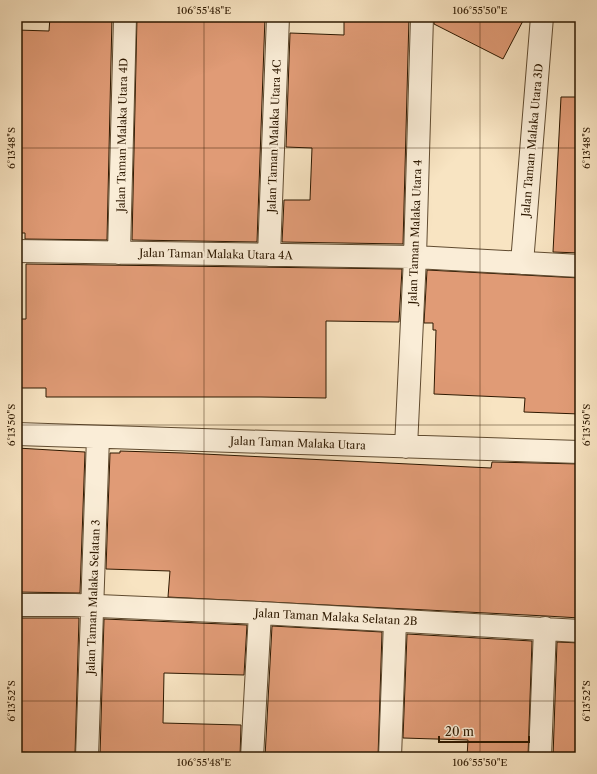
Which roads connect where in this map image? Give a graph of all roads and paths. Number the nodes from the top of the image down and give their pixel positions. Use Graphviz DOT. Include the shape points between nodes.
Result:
graph roads {
  1 [pos="125,17"];
  2 [pos="278,17"];
  3 [pos="422,17"];
  4 [pos="542,17"];
  5 [pos="17,251"];
  6 [pos="119,253"];
  7 [pos="269,255"];
  8 [pos="415,257"];
  9 [pos="522,263"];
  10 [pos="580,266"];
  11 [pos="17,434"];
  12 [pos="98,437"];
  13 [pos="406,447"];
  14 [pos="580,452"];
  15 [pos="17,605"];
  16 [pos="93,606"];
  17 [pos="260,613"];
  18 [pos="395,621"];
  19 [pos="545,628"];
  20 [pos="580,630"];
  21 [pos="87,757"];
  22 [pos="252,757"];
  23 [pos="390,757"];
  24 [pos="540,757"];
  1 -- 6 [label="street, Jalan Taman Malaka Utara 4D"];
  2 -- 7 [label="street, Jalan Taman Malaka Utara 4C"];
  3 -- 8 [label="street, Jalan Taman Malaka Utara 4"];
  4 -- 9 [label="street, Jalan Taman Malaka Utara 3D"];
  5 -- 6 [label="street, Jalan Taman Malaka Utara 4A"];
  6 -- 7 [label="street, Jalan Taman Malaka Utara 4A"];
  7 -- 8 [label="street, Jalan Taman Malaka Utara 4A"];
  8 -- 9 [label="street, Jalan Taman Malaka Utara 4A"];
  8 -- 13 [label="street, Jalan Taman Malaka Utara 4"];
  9 -- 10 [label="street, Jalan Taman Malaka Utara 4A"];
  11 -- 12 [label="street, Jalan Taman Malaka Utara"];
  12 -- 13 [label="street, Jalan Taman Malaka Utara"];
  12 -- 16 [label="street, Jalan Taman Malaka Selatan 3"];
  13 -- 14 [label="street, Jalan Taman Malaka Utara"];
  15 -- 16 [label="street, Jalan Taman Malaka Selatan 2B"];
  16 -- 17 [label="street, Jalan Taman Malaka Selatan 2B"];
  16 -- 21 [label="street, Jalan Taman Malaka Selatan 3"];
  17 -- 18 [label="street, Jalan Taman Malaka Selatan 2B"];
  17 -- 22 [label="street"];
  18 -- 19 [label="street, Jalan Taman Malaka Selatan 2B"];
  18 -- 23 [label="street"];
  19 -- 20 [label="street, Jalan Taman Malaka Selatan 2B"];
  19 -- 24 [label="street"];
}
